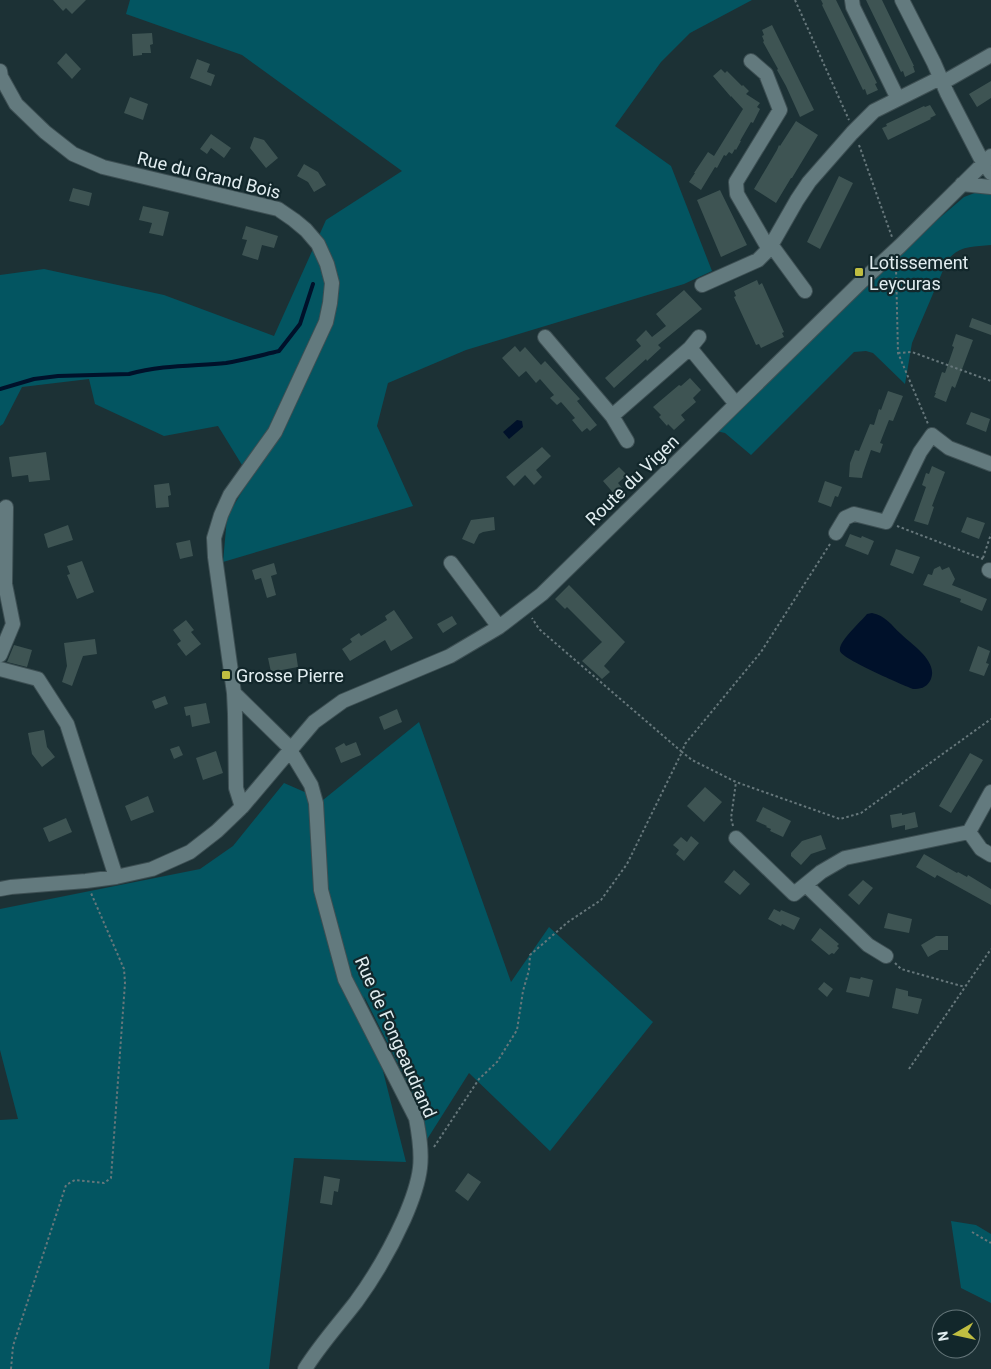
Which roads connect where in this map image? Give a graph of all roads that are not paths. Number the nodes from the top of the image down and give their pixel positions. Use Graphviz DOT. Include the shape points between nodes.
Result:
graph roads {
  1 [pos="852,0"];
  2 [pos="902,0"];
  3 [pos="991,55"];
  4 [pos="751,61"];
  5 [pos="0,71"];
  6 [pos="941,80"];
  7 [pos="898,99"];
  8 [pos="989,164"];
  9 [pos="962,184"];
  10 [pos="991,187"];
  11 [pos="770,247"];
  12 [pos="702,285"];
  13 [pos="805,291"];
  14 [pos="545,337"];
  15 [pos="736,404"];
  16 [pos="612,416"];
  17 [pos="628,441"];
  18 [pos="991,464"];
  19 [pos="6,507"];
  20 [pos="836,533"];
  21 [pos="451,563"];
  22 [pos="499,627"];
  23 [pos="0,655"];
  24 [pos="0,668"];
  25 [pos="234,694"];
  26 [pos="290,750"];
  27 [pos="991,792"];
  28 [pos="242,807"];
  29 [pos="970,832"];
  30 [pos="736,838"];
  31 [pos="991,855"];
  32 [pos="116,877"];
  33 [pos="806,885"];
  34 [pos="0,889"];
  35 [pos="886,956"];
  36 [pos="305,1369"];
  1 -- 7 [label="street"];
  2 -- 6 [label="street"];
  3 -- 6 [label="street"];
  4 -- 11 [label="street" via="766,74 780,110 736,182 737,194"];
  5 -- 25 [label="street, Rue du Grand Bois" via="16,104 73,154 103,167 278,209 306,230 318,244 327,264 332,283 326,322 275,432 230,495 214,538"];
  6 -- 7 [label="street"];
  6 -- 8 [label="street" via="980,157"];
  7 -- 11 [label="street" via="874,111 809,182"];
  8 -- 9 [label="street, Route du Vigen"];
  9 -- 10 [label="street"];
  9 -- 15 [label="street, Route du Vigen"];
  11 -- 12 [label="street" via="758,260"];
  11 -- 13 [label="street"];
  14 -- 16 [label="street"];
  15 -- 16 [label="street" via="694,342"];
  15 -- 22 [label="street, Route du Vigen" via="542,594"];
  16 -- 17 [label="street"];
  18 -- 20 [label="street" via="949,448 932,435 920,452 886,522 854,514 845,518"];
  19 -- 23 [label="street" via="5,584 13,624"];
  21 -- 22 [label="street"];
  22 -- 26 [label="street, Route du Vigen" via="450,656 343,701 314,722"];
  24 -- 32 [label="street" via="38,679 68,724"];
  25 -- 26 [label="street"];
  25 -- 28 [label="street, Rue du Grand Bois" via="236,788"];
  26 -- 28 [label="street, Route du Vigen"];
  26 -- 36 [label="street, Rue de Fongeaudrand" via="311,785 316,803 321,890 345,979 416,1118 420,1142 420,1168 414,1193 396,1237 356,1301"];
  27 -- 29 [label="street"];
  28 -- 32 [label="street, Route du Vigen" via="190,852 152,869"];
  29 -- 31 [label="street" via="981,849"];
  29 -- 33 [label="street" via="845,858"];
  30 -- 33 [label="street" via="794,894"];
  32 -- 34 [label="street, Route du Vigen"];
  33 -- 35 [label="street" via="868,945"];
}
